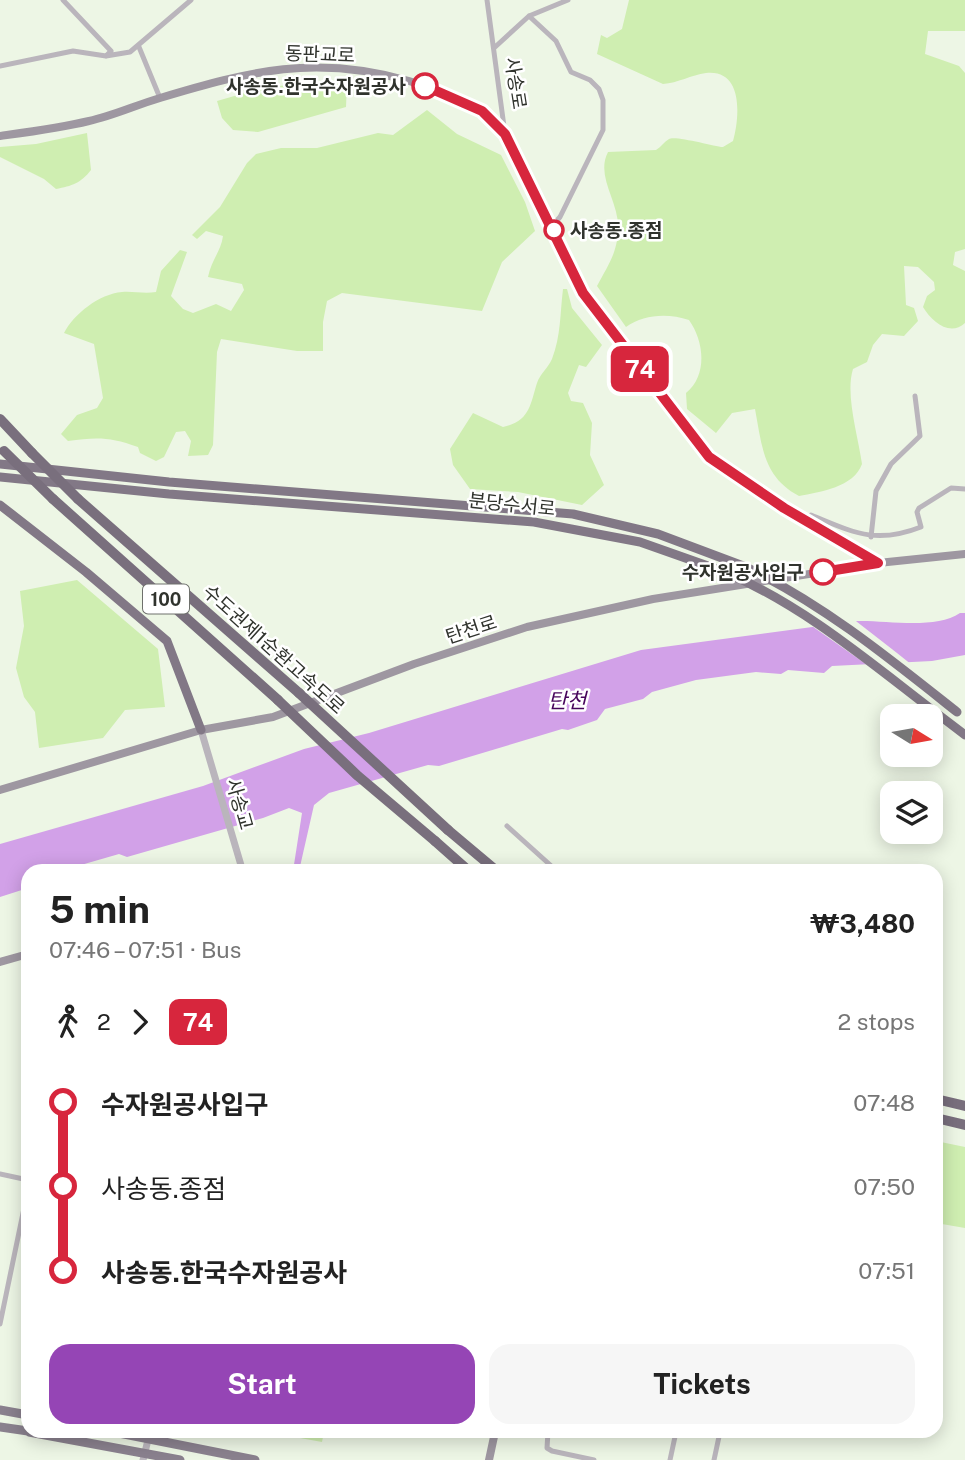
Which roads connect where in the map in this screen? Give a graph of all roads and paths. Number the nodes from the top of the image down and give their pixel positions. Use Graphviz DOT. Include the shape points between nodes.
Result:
graph roads {
  1 [pos="63,0"];
  2 [pos="191,0"];
  3 [pos="487,0"];
  4 [pos="568,0"];
  5 [pos="529,16"];
  6 [pos="139,47"];
  7 [pos="494,48"];
  8 [pos="106,56"];
  9 [pos="0,66"];
  10 [pos="160,98"];
  11 [pos="505,134"];
  12 [pos="0,136"];
  13 [pos="552,226"];
  14 [pos="915,396"];
  15 [pos="0,419"];
  16 [pos="2,449"];
  17 [pos="0,464"];
  18 [pos="0,477"];
  19 [pos="965,489"];
  20 [pos="0,505"];
  21 [pos="811,515"];
  22 [pos="871,537"];
  23 [pos="965,554"];
  24 [pos="878,563"];
  25 [pos="961,715"];
  26 [pos="201,730"];
  27 [pos="965,735"];
  28 [pos="0,790"];
  29 [pos="507,827"];
  30 [pos="241,864"];
  31 [pos="461,864"];
  32 [pos="488,864"];
  33 [pos="549,864"];
  34 [pos="21,956"];
  35 [pos="0,962"];
  36 [pos="943,1101"];
  37 [pos="965,1106"];
  38 [pos="943,1120"];
  39 [pos="965,1125"];
  40 [pos="0,1174"];
  41 [pos="21,1178"];
  42 [pos="21,1223"];
  43 [pos="0,1324"];
  44 [pos="0,1410"];
  45 [pos="21,1414"];
  46 [pos="0,1427"];
  47 [pos="21,1430"];
  48 [pos="60,1438"];
  49 [pos="148,1438"];
  50 [pos="157,1438"];
  51 [pos="494,1438"];
  52 [pos="548,1438"];
  53 [pos="675,1438"];
  54 [pos="719,1438"];
  55 [pos="144,1456"];
  56 [pos="180,1460"];
  57 [pos="255,1460"];
  58 [pos="489,1460"];
  59 [pos="594,1460"];
  60 [pos="670,1460"];
  61 [pos="714,1460"];
  1 -- 8 [label="street" via="111,51"];
  2 -- 6 [label="street"];
  3 -- 7 [label="street, 사송로"];
  4 -- 5 [label="street"];
  5 -- 7 [label="street"];
  5 -- 13 [label="street" via="556,41 572,72 590,80 603,100 603,130"];
  6 -- 8 [label="street"];
  6 -- 10 [label="street"];
  7 -- 11 [label="street, 사송로"];
  8 -- 9 [label="street" via="73,51"];
  10 -- 11 [label="main road, 동판교로" via="278,68 345,68 433,88 482,111"];
  10 -- 12 [label="main road, 동판교로" via="90,121"];
  11 -- 13 [label="street, 사송로"];
  13 -- 24 [label="street, 사송로" via="583,293 709,457"];
  14 -- 22 [label="street" via="919,439 891,464 876,491"];
  15 -- 32 [label="highway, 수도권제1순환고속도로 / 100, bridge" via="78,499"];
  16 -- 31 [label="highway, 수도권제1순환고속도로 / 100, bridge" via="358,776"];
  17 -- 25 [label="highway, 분당수서로, bridge" via="573,514 658,534 789,588 839,620"];
  18 -- 27 [label="highway, 분당수서로, bridge" via="534,522 622,537 760,588 816,621"];
  19 -- 22 [label="street" via="951,488 919,508 918,529"];
  20 -- 26 [label="highway" via="167,641"];
  21 -- 22 [label="street"];
  23 -- 24 [label="main road, 탄천로"];
  24 -- 26 [label="main road, 탄천로" via="653,599 527,627 273,718"];
  26 -- 28 [label="main road, 탄천로"];
  26 -- 30 [label="street, 사송교"];
  29 -- 33 [label="street"];
  34 -- 35 [label="main road"];
  36 -- 37 [label="highway"];
  38 -- 39 [label="highway"];
  40 -- 41 [label="street"];
  42 -- 43 [label="street"];
  44 -- 45 [label="main road"];
  46 -- 47 [label="main road"];
  48 -- 55 [label="main road"];
  49 -- 55 [label="street"];
  50 -- 57 [label="main road"];
  51 -- 58 [label="main road"];
  52 -- 59 [label="street" via="547,1448 552,1451"];
  53 -- 60 [label="street"];
  54 -- 61 [label="street"];
  55 -- 56 [label="main road"];
}
